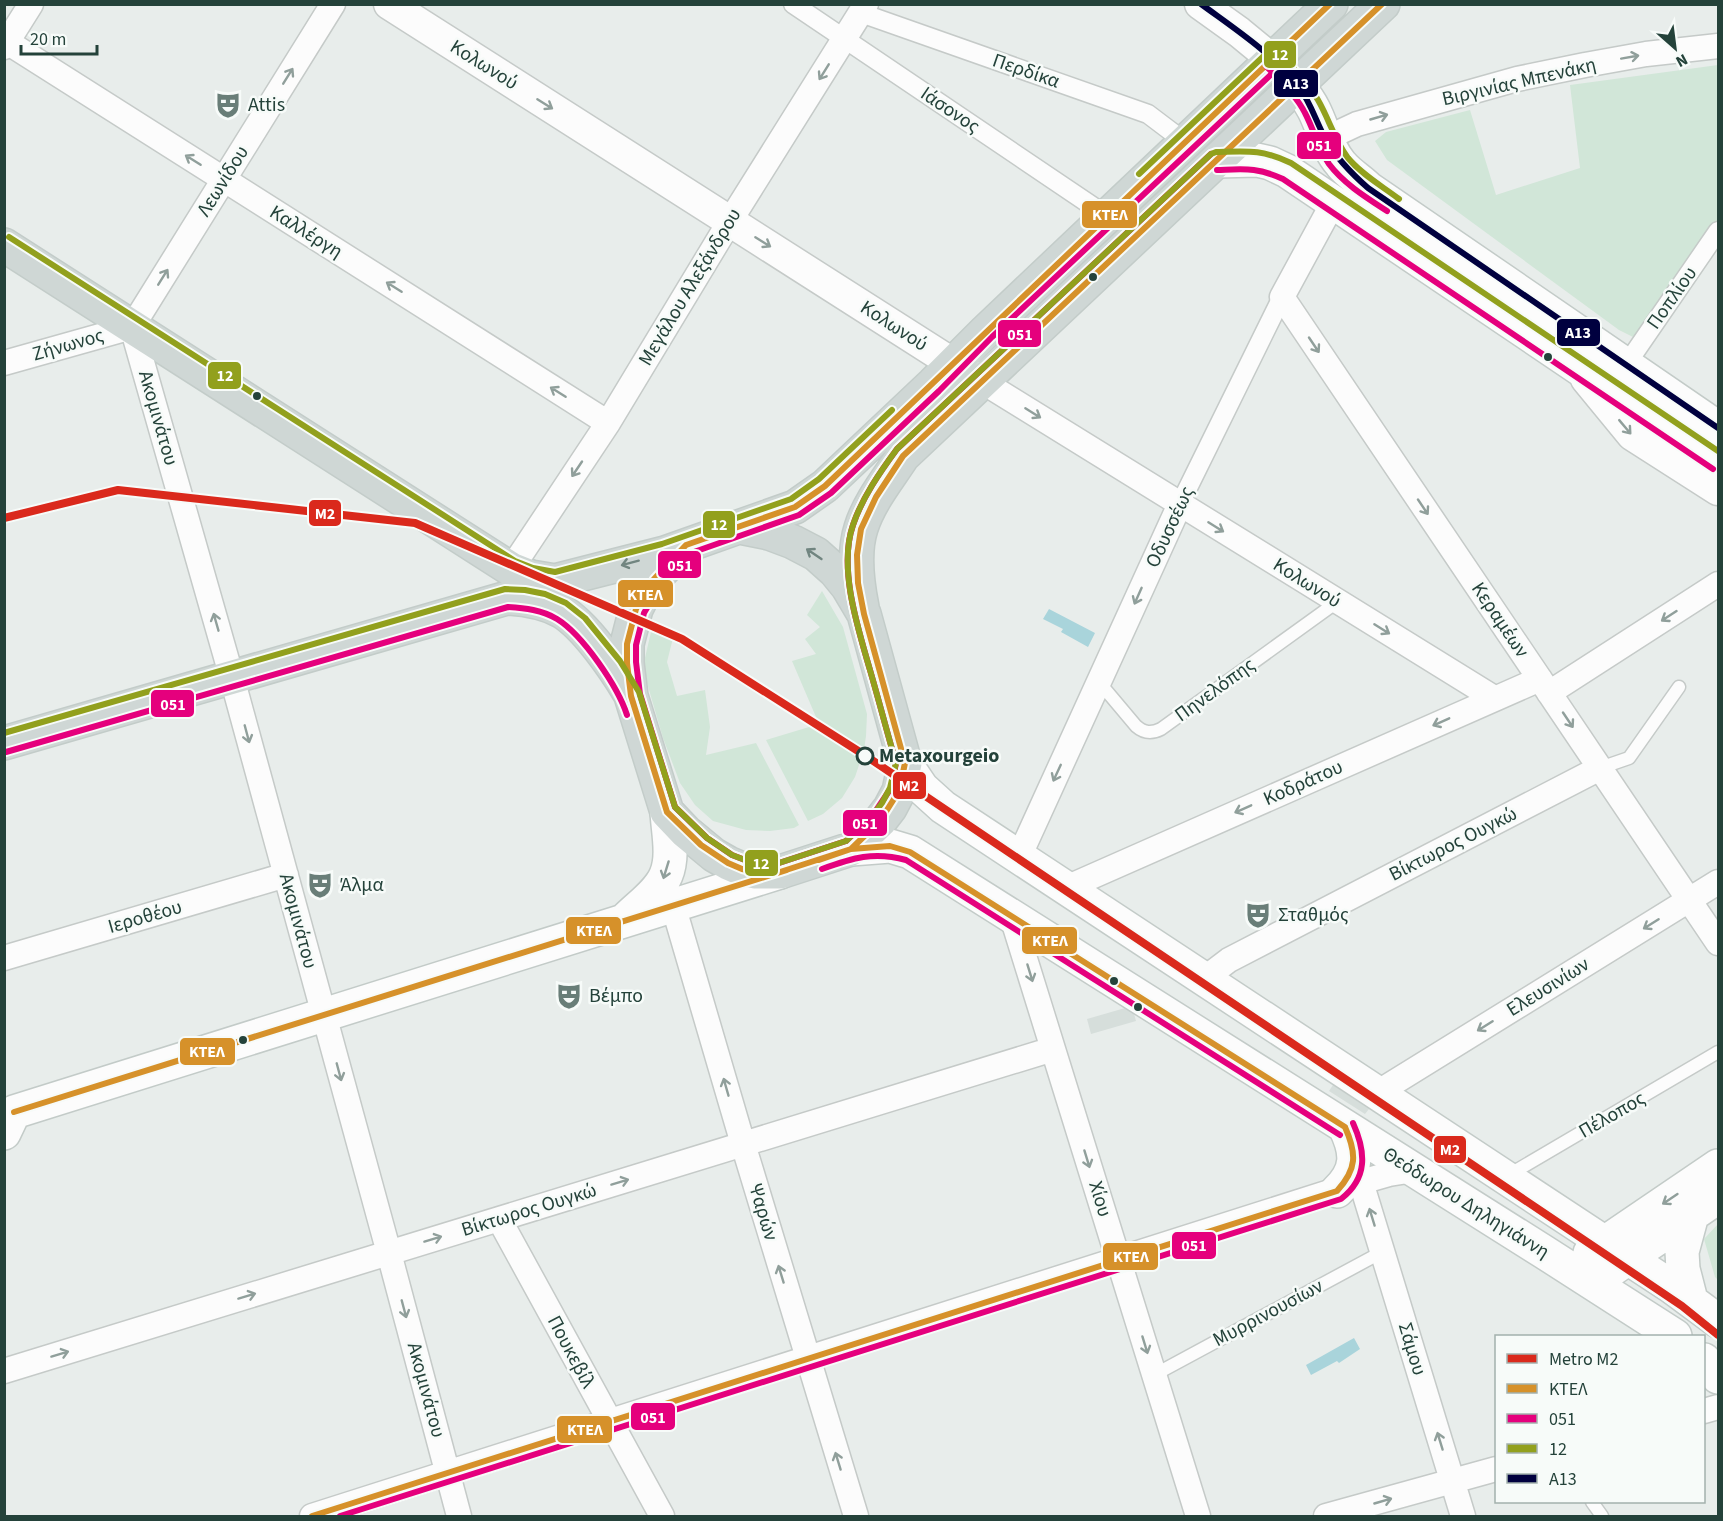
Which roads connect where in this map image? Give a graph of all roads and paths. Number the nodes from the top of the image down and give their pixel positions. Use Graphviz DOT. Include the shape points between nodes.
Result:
graph roads {
  1 [pos="31,4"];
  2 [pos="333,4"];
  3 [pos="389,4"];
  4 [pos="793,4"];
  5 [pos="1200,4"];
  6 [pos="1331,4"];
  7 [pos="1383,4"];
  8 [pos="863,9"];
  9 [pos="845,38"];
  10 [pos="6,43"];
  11 [pos="1719,46"];
  12 [pos="1273,60"];
  13 [pos="1298,85"];
  14 [pos="1325,139"];
  15 [pos="1185,142"];
  16 [pos="1217,161"];
  17 [pos="224,180"];
  18 [pos="1334,203"];
  19 [pos="1107,216"];
  20 [pos="730,221"];
  21 [pos="1719,231"];
  22 [pos="4,245"];
  23 [pos="1281,297"];
  24 [pos="132,327"];
  25 [pos="4,363"];
  26 [pos="953,363"];
  27 [pos="1575,365"];
  28 [pos="1626,365"];
  29 [pos="983,382"];
  30 [pos="1719,416"];
  31 [pos="608,423"];
  32 [pos="1719,428"];
  33 [pos="1719,462"];
  34 [pos="1719,490"];
  35 [pos="1180,504"];
  36 [pos="740,527"];
  37 [pos="686,545"];
  38 [pos="511,568"];
  39 [pos="1719,584"];
  40 [pos="1337,602"];
  41 [pos="864,614"];
  42 [pos="232,678"];
  43 [pos="1099,682"];
  44 [pos="1545,686"];
  45 [pos="1679,687"];
  46 [pos="631,696"];
  47 [pos="1494,698"];
  48 [pos="4,743"];
  49 [pos="905,763"];
  50 [pos="1600,768"];
  51 [pos="667,812"];
  52 [pos="852,849"];
  53 [pos="1019,857"];
  54 [pos="780,872"];
  55 [pos="286,875"];
  56 [pos="1719,882"];
  57 [pos="1066,888"];
  58 [pos="1689,900"];
  59 [pos="673,906"];
  60 [pos="1012,917"];
  61 [pos="622,921"];
  62 [pos="1719,944"];
  63 [pos="4,958"];
  64 [pos="1204,979"];
  65 [pos="324,1016"];
  66 [pos="1053,1049"];
  67 [pos="1719,1052"];
  68 [pos="1377,1093"];
  69 [pos="8,1120"];
  70 [pos="1345,1127"];
  71 [pos="742,1144"];
  72 [pos="1719,1166"];
  73 [pos="1414,1170"];
  74 [pos="1505,1177"];
  75 [pos="1349,1186"];
  76 [pos="1719,1197"];
  77 [pos="1692,1215"];
  78 [pos="500,1219"];
  79 [pos="1617,1250"];
  80 [pos="1382,1252"];
  81 [pos="389,1253"];
  82 [pos="1119,1260"];
  83 [pos="1580,1275"];
  84 [pos="1690,1300"];
  85 [pos="1719,1321"];
  86 [pos="1673,1335"];
  87 [pos="807,1359"];
  88 [pos="1705,1361"];
  89 [pos="4,1371"];
  90 [pos="1154,1375"];
  91 [pos="1719,1377"];
  92 [pos="609,1422"];
  93 [pos="1495,1470"];
  94 [pos="448,1473"];
  95 [pos="1453,1481"];
  96 [pos="1593,1503"];
  97 [pos="312,1516"];
  98 [pos="459,1516"];
  99 [pos="662,1516"];
  100 [pos="856,1516"];
  101 [pos="1198,1516"];
  102 [pos="1326,1516"];
  103 [pos="1464,1516"];
  104 [pos="1602,1516"];
  1 -- 10 [label="street"];
  17 -- 2 [label="street, Λεωνίδου, one-way"];
  3 -- 20 [label="street, Κολωνού, one-way"];
  4 -- 9 [label="street, Ιάσονος"];
  5 -- 12 [label="street"];
  6 -- 12 [label="main road"];
  7 -- 13 [label="main road"];
  8 -- 9 [label="street, Μεγάλου Αλεξάνδρου"];
  8 -- 15 [label="street, Περδίκα" via="1148,114"];
  9 -- 19 [label="street, Ιάσονος"];
  9 -- 20 [label="street, Μεγάλου Αλεξάνδρου, one-way"];
  17 -- 10 [label="street, Καλλέργη, one-way"];
  14 -- 11 [label="street, Βιργινίας Μπενάκη, one-way" via="1358,124 1517,80 1646,54"];
  12 -- 13 [label="main road"];
  12 -- 15 [label="main road"];
  13 -- 14 [label="main road"];
  13 -- 16 [label="main road"];
  14 -- 28 [label="main road" via="1341,164 1368,188"];
  15 -- 19 [label="main road"];
  16 -- 18 [label="main road" via="1270,163"];
  16 -- 29 [label="main road"];
  24 -- 17 [label="street, Λεωνίδου, one-way"];
  31 -- 17 [label="street, Καλλέργη, one-way"];
  18 -- 23 [label="street, Οδυσσέως"];
  18 -- 27 [label="main road"];
  19 -- 26 [label="main road"];
  20 -- 26 [label="street, Κολωνού, one-way"];
  20 -- 31 [label="street, Μεγάλου Αλεξάνδρου"];
  21 -- 28 [label="street, Ποπλίου"];
  22 -- 24 [label="main road"];
  23 -- 35 [label="street, Οδυσσέως"];
  23 -- 44 [label="street, Κεραμέων, one-way"];
  24 -- 25 [label="street, Ζήνωνος"];
  24 -- 38 [label="main road"];
  42 -- 24 [label="street, Ακομινάτου, one-way"];
  26 -- 29 [label="street, Κολωνού"];
  26 -- 36 [label="main road" via="825,486 795,507"];
  27 -- 33 [label="main road"];
  27 -- 34 [label="street, one-way" via="1632,435"];
  28 -- 30 [label="street"];
  28 -- 32 [label="main road"];
  29 -- 35 [label="street, Κολωνού, one-way"];
  29 -- 41 [label="main road" via="903,456 876,497 861,529 857,555"];
  31 -- 38 [label="street, Μεγάλου Αλεξάνδρου, one-way"];
  35 -- 40 [label="street, Κολωνού, one-way"];
  35 -- 43 [label="street, Οδυσσέως, one-way"];
  36 -- 37 [label="main road"];
  41 -- 36 [label="main road, one-way" via="848,587 816,554 769,533"];
  37 -- 38 [label="main road, one-way" via="643,560 555,581"];
  37 -- 46 [label="main road" via="654,579 636,609 627,644"];
  39 -- 44 [label="street, Κοδράτου, one-way"];
  40 -- 43 [label="lane, Πηνελόπης" via="1155,732 1136,726"];
  40 -- 47 [label="street, Κολωνού, one-way"];
  41 -- 49 [label="main road"];
  42 -- 46 [label="main road" via="507,598 542,603 578,624 613,666"];
  42 -- 48 [label="main road"];
  42 -- 55 [label="street, Ακομινάτου, one-way"];
  43 -- 53 [label="street, Οδυσσέως, one-way"];
  44 -- 47 [label="street, Κοδράτου"];
  44 -- 50 [label="street, Κεραμέων, one-way"];
  45 -- 50 [label="lane, Βίκτωρος Ουγκώ" via="1629,758"];
  46 -- 51 [label="main road"];
  47 -- 57 [label="street, Κοδράτου, one-way"];
  49 -- 52 [label="main road" via="899,791 890,807"];
  49 -- 53 [label="main road, Θεόδωρου Δηληγιάννη" via="922,789 943,807"];
  50 -- 58 [label="street, Κεραμέων"];
  50 -- 64 [label="street, Βίκτωρος Ουγκώ" via="1229,960"];
  51 -- 54 [label="main road" via="701,845 728,863 756,872"];
  51 -- 61 [label="main road, one-way" via="666,875"];
  52 -- 54 [label="main road"];
  52 -- 60 [label="main road, Θεόδωρου Δηληγιάννη" via="890,846 910,852"];
  53 -- 57 [label="main road, Θεόδωρου Δηληγιάννη"];
  54 -- 59 [label="main road"];
  55 -- 63 [label="street, Ιεροθέου"];
  55 -- 65 [label="street, Ακομινάτου"];
  56 -- 58 [label="street, Ελευσινίων"];
  57 -- 64 [label="main road, Θεόδωρου Δηληγιάννη"];
  58 -- 62 [label="street, Κεραμέων"];
  58 -- 68 [label="street, Ελευσινίων, one-way"];
  59 -- 61 [label="main road"];
  71 -- 59 [label="street, Ψαρών, one-way"];
  60 -- 66 [label="street, Χίου, one-way"];
  60 -- 70 [label="main road, Θεόδωρου Δηληγιάννη"];
  61 -- 65 [label="main road"];
  64 -- 68 [label="main road, Θεόδωρου Δηληγιάννη"];
  65 -- 69 [label="main road"];
  65 -- 81 [label="street, Ακομινάτου, one-way"];
  66 -- 71 [label="street, Βίκτωρος Ουγκώ"];
  66 -- 82 [label="street, Χίου, one-way"];
  67 -- 74 [label="lane, Πέλοπος"];
  68 -- 74 [label="main road, Θεόδωρου Δηληγιάννη"];
  70 -- 73 [label="main road, Θεόδωρου Δηληγιάννη"];
  70 -- 75 [label="main road" via="1355,1151 1344,1184"];
  78 -- 71 [label="street, Βίκτωρος Ουγκώ, one-way"];
  87 -- 71 [label="street, Ψαρών, one-way"];
  72 -- 79 [label="main road, one-way"];
  73 -- 75 [label="street"];
  73 -- 83 [label="main road, Θεόδωρου Δηληγιάννη"];
  74 -- 79 [label="main road, Θεόδωρου Δηληγιάννη"];
  80 -- 75 [label="street, Σάμου, one-way"];
  75 -- 82 [label="street"];
  76 -- 77 [label="main road"];
  77 -- 79 [label="main road"];
  77 -- 84 [label="main road" via="1682,1252"];
  81 -- 78 [label="street, Βίκτωρος Ουγκώ, one-way"];
  78 -- 92 [label="street, Πουκεβίλ"];
  79 -- 83 [label="main road"];
  79 -- 84 [label="main road, Θεόδωρου Δηληγιάννη"];
  80 -- 90 [label="lane, Μυρρινουσίων"];
  95 -- 80 [label="street, Σάμου, one-way"];
  89 -- 81 [label="street, Βίκτωρος Ουγκώ, one-way"];
  81 -- 94 [label="street, Ακομινάτου, one-way"];
  82 -- 87 [label="street"];
  82 -- 90 [label="street, Χίου, one-way"];
  83 -- 86 [label="main road, Θεόδωρου Δηληγιάννη"];
  84 -- 85 [label="main road, Θεόδωρου Δηληγιάννη"];
  87 -- 92 [label="street"];
  100 -- 87 [label="street, Ψαρών, one-way"];
  88 -- 91 [label="main road"];
  90 -- 101 [label="street, Χίου"];
  92 -- 94 [label="street"];
  92 -- 99 [label="street, Πουκεβίλ"];
  93 -- 95 [label="street"];
  94 -- 97 [label="street"];
  94 -- 98 [label="street, Ακομινάτου"];
  102 -- 95 [label="street, one-way"];
  95 -- 103 [label="street, Σάμου"];
  96 -- 104 [label="lane"];
}
